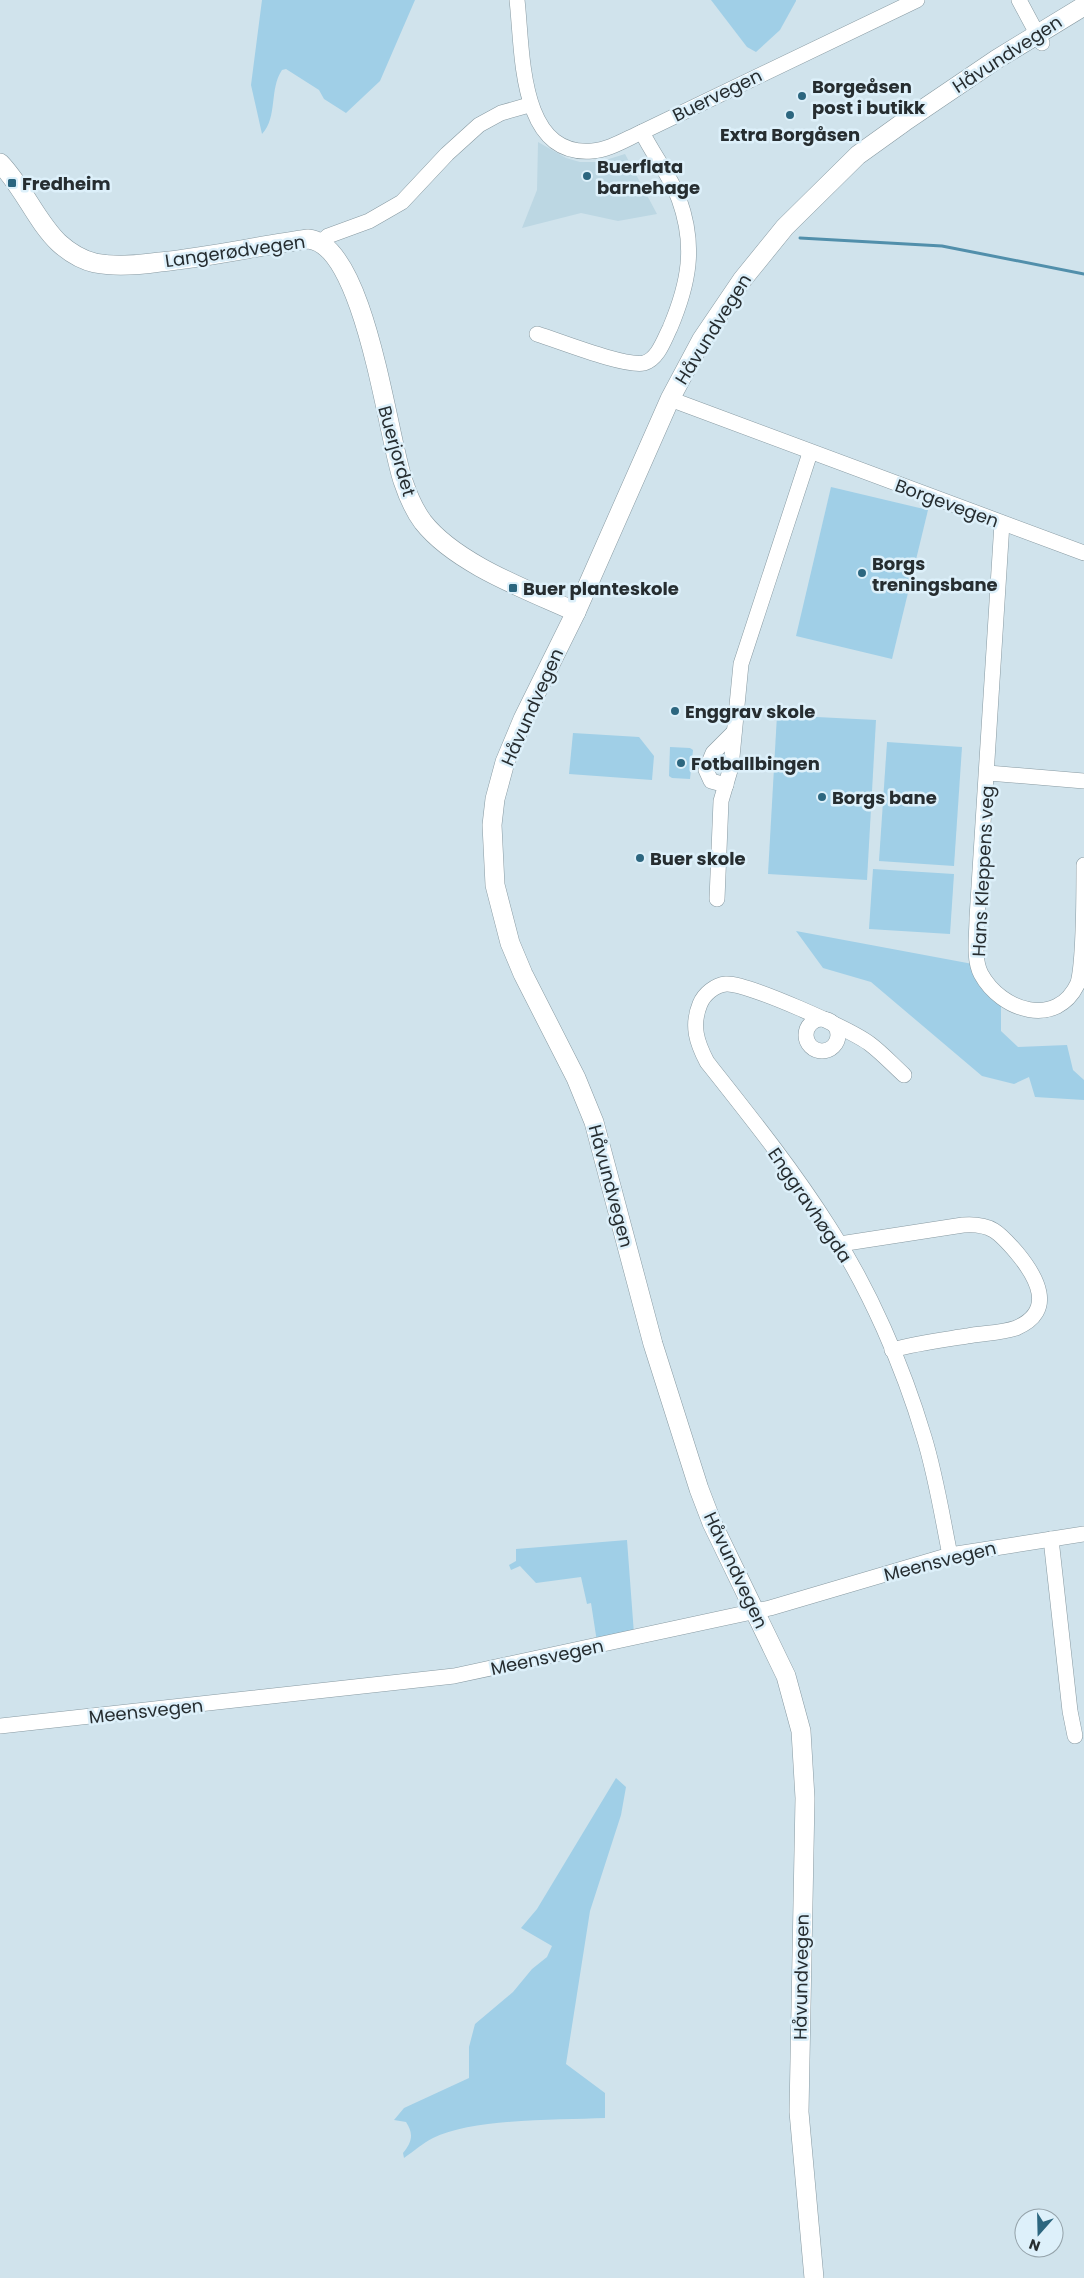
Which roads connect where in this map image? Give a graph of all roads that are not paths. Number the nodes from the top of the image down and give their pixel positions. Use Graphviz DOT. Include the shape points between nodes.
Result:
graph roads {
  1 [pos="517,0"];
  2 [pos="917,0"];
  3 [pos="1019,0"];
  4 [pos="1084,6"];
  5 [pos="1084,13"];
  6 [pos="1039,39"];
  7 [pos="529,105"];
  8 [pos="642,132"];
  9 [pos="0,163"];
  10 [pos="321,242"];
  11 [pos="538,334"];
  12 [pos="670,400"];
  13 [pos="810,453"];
  14 [pos="1002,524"];
  15 [pos="1084,553"];
  16 [pos="576,612"];
  17 [pos="734,732"];
  18 [pos="988,773"];
  19 [pos="1084,781"];
  20 [pos="721,784"];
  21 [pos="1084,865"];
  22 [pos="717,898"];
  23 [pos="1084,963"];
  24 [pos="904,1076"];
  25 [pos="840,1244"];
  26 [pos="892,1350"];
  27 [pos="1084,1534"];
  28 [pos="1051,1538"];
  29 [pos="950,1556"];
  30 [pos="755,1611"];
  31 [pos="0,1726"];
  32 [pos="1075,1736"];
  33 [pos="814,2278"];
  1 -- 7 [label="street"];
  2 -- 8 [label="street, Buervegen"];
  3 -- 6 [label="street"];
  4 -- 6 [label="main road, Håvundvegen"];
  5 -- 6 [label="main road, Håvundvegen"];
  6 -- 12 [label="main road, Håvundvegen" via="837,177 785,227 746,274 702,339"];
  7 -- 8 [label="street, Buervegen" via="544,132 573,150 605,148"];
  7 -- 10 [label="street, Langerødvegen" via="501,113 479,125 402,202"];
  8 -- 11 [label="street" via="679,198 688,232 686,288 656,356 645,362 628,362"];
  9 -- 10 [label="main road, Langerødvegen" via="21,187 58,242 96,263 148,264 308,239"];
  10 -- 16 [label="main road, Buerjordet" via="335,257 363,316 400,471 423,522 470,562"];
  12 -- 13 [label="street, Borgevegen"];
  12 -- 16 [label="main road, Håvundvegen"];
  13 -- 14 [label="street, Borgevegen"];
  13 -- 17 [label="street" via="746,646 737,686"];
  14 -- 15 [label="street, Borgevegen"];
  14 -- 18 [label="street, Hans Kleppens veg"];
  16 -- 30 [label="main road, Håvundvegen" via="517,732 501,777 492,825 498,898 516,958 576,1078 594,1122 673,1411 712,1523"];
  17 -- 20 [label="street" via="731,767"];
  17 -- 20 [label="street" via="719,745 708,765 707,775"];
  18 -- 19 [label="street, Hans Kleppens veg"];
  18 -- 23 [label="street, Hans Kleppens veg" via="977,918 977,961 981,974 1004,1001 1025,1011 1050,1009 1071,996"];
  20 -- 22 [label="street"];
  21 -- 23 [label="street, Hans Kleppens veg"];
  24 -- 25 [label="street, Enggravhøgda" via="870,1044 828,1020 746,987 724,984 707,993 702,1000 695,1028 697,1042 707,1062"];
  25 -- 26 [label="street, Enggravhøgda"];
  25 -- 26 [label="street" via="983,1224 1007,1242 1036,1278 1040,1300 1030,1319 1017,1327"];
  26 -- 29 [label="street, Enggravhøgda" via="925,1439"];
  27 -- 28 [label="street, Meensvegen"];
  28 -- 29 [label="street, Meensvegen"];
  28 -- 32 [label="street"];
  29 -- 30 [label="street, Meensvegen"];
  30 -- 31 [label="street, Meensvegen" via="454,1676"];
  30 -- 33 [label="main road, Håvundvegen" via="788,1682 803,1748 805,1798 799,2112"];
}
